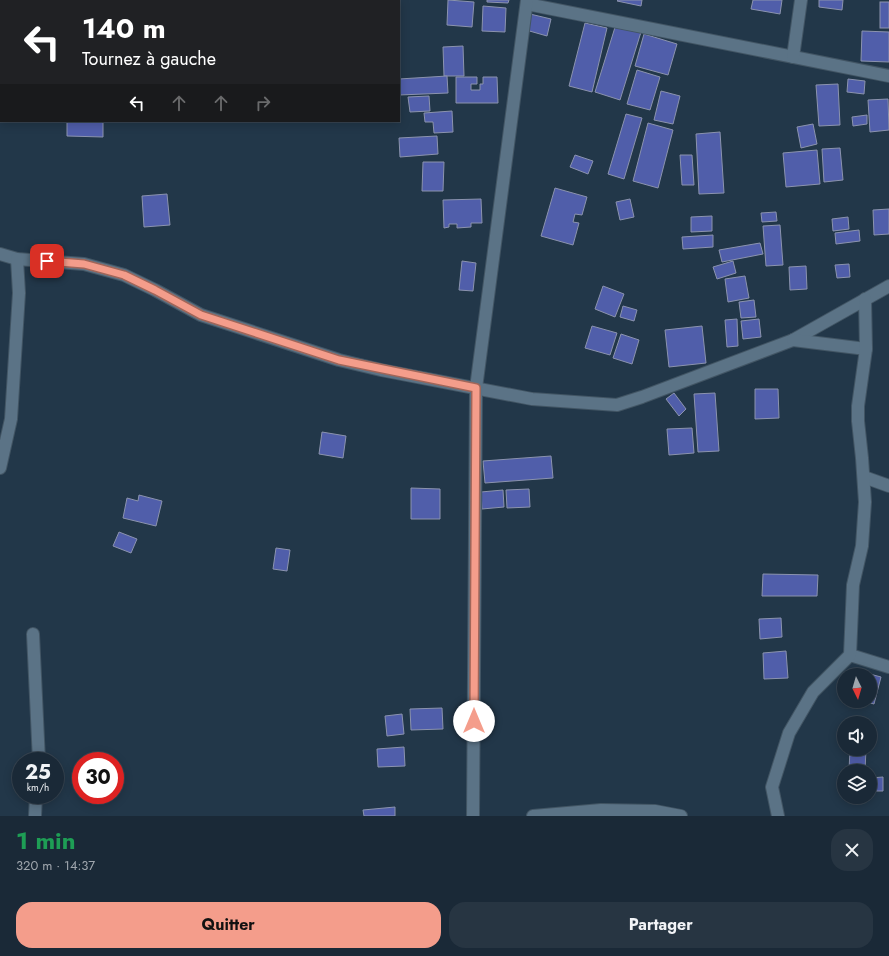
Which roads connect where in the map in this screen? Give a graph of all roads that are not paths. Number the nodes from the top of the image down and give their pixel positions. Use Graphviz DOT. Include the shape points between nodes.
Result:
graph roads {
  1 [pos="801,0"];
  2 [pos="527,2"];
  3 [pos="793,57"];
  4 [pos="889,76"];
  5 [pos="0,254"];
  6 [pos="17,259"];
  7 [pos="889,286"];
  8 [pos="866,300"];
  9 [pos="793,340"];
  10 [pos="866,349"];
  11 [pos="476,388"];
  12 [pos="0,468"];
  13 [pos="864,477"];
  14 [pos="889,486"];
  15 [pos="34,634"];
  16 [pos="850,655"];
  17 [pos="889,667"];
  18 [pos="39,752"];
  19 [pos="36,804"];
  20 [pos="35,816"];
  21 [pos="473,816"];
  22 [pos="533,816"];
  23 [pos="681,816"];
  24 [pos="778,816"];
  1 -- 3 [label="street"];
  2 -- 3 [label="street"];
  2 -- 11 [label="street"];
  3 -- 4 [label="street"];
  5 -- 6 [label="street"];
  6 -- 11 [label="street" via="84,264 124,275 201,315 339,360"];
  6 -- 12 [label="street" via="19,293 11,419"];
  7 -- 8 [label="street"];
  8 -- 9 [label="street"];
  8 -- 10 [label="street"];
  9 -- 10 [label="street"];
  9 -- 11 [label="street" via="618,405 532,399"];
  10 -- 13 [label="street" via="858,406"];
  11 -- 21 [label="street"];
  13 -- 14 [label="street"];
  13 -- 16 [label="street" via="862,546 853,585"];
  15 -- 18 [label="street"];
  16 -- 17 [label="street"];
  16 -- 24 [label="street" via="813,692 789,733 772,787"];
  19 -- 20 [label="street"];
  22 -- 23 [label="street" via="601,810 655,810"];
}
